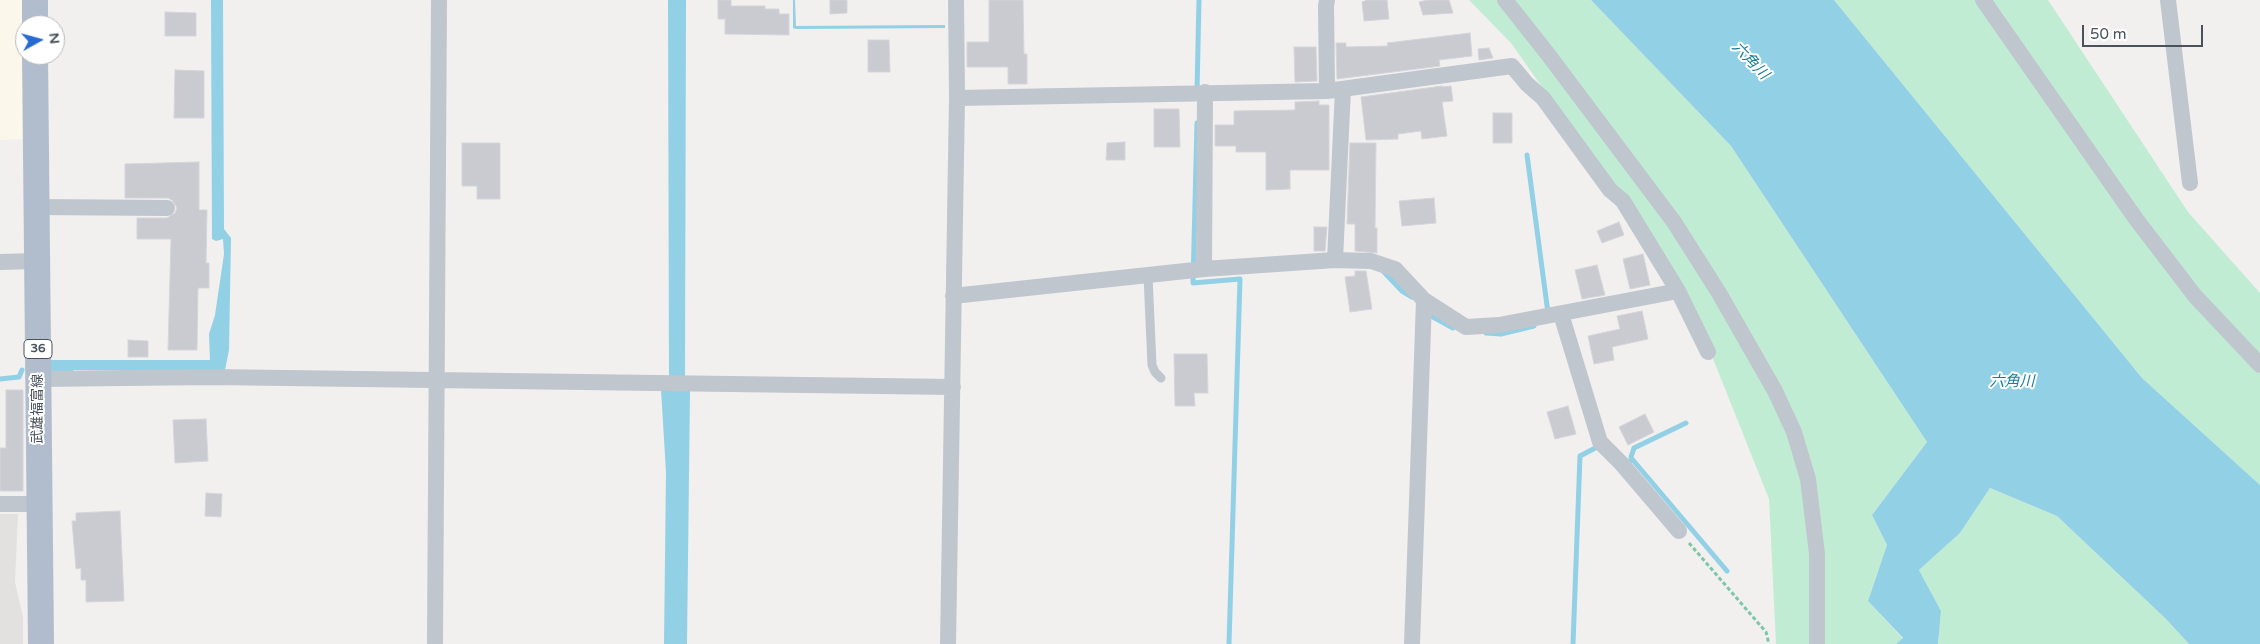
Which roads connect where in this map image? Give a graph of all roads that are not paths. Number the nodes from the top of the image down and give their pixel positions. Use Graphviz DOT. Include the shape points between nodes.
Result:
graph roads {
  1 [pos="35,0"];
  2 [pos="439,0"];
  3 [pos="956,0"];
  4 [pos="1327,0"];
  5 [pos="1505,0"];
  6 [pos="1983,0"];
  7 [pos="2168,0"];
  8 [pos="35,15"];
  9 [pos="35,65"];
  10 [pos="1335,90"];
  11 [pos="1200,93"];
  12 [pos="957,98"];
  13 [pos="2190,183"];
  14 [pos="36,207"];
  15 [pos="167,208"];
  16 [pos="1335,260"];
  17 [pos="36,261"];
  18 [pos="0,262"];
  19 [pos="1197,270"];
  20 [pos="1148,276"];
  21 [pos="1678,292"];
  22 [pos="953,296"];
  23 [pos="1424,306"];
  24 [pos="1552,315"];
  25 [pos="1708,352"];
  26 [pos="2260,365"];
  27 [pos="1162,378"];
  28 [pos="38,379"];
  29 [pos="438,380"];
  30 [pos="953,387"];
  31 [pos="0,504"];
  32 [pos="39,504"];
  33 [pos="1679,531"];
  34 [pos="41,644"];
  35 [pos="435,644"];
  36 [pos="948,644"];
  37 [pos="1412,644"];
  38 [pos="1817,644"];
  1 -- 8 [label="main road"];
  2 -- 29 [label="street"];
  3 -- 12 [label="street"];
  4 -- 10 [label="street"];
  5 -- 38 [label="street" via="1674,222 1775,390 1794,432 1808,480 1817,554"];
  6 -- 26 [label="street" via="2136,219 2195,296"];
  7 -- 13 [label="street"];
  9 -- 14 [label="main road, 武雄福富線 / 36"];
  10 -- 11 [label="street"];
  10 -- 16 [label="street"];
  10 -- 21 [label="street" via="1512,66 1543,98 1610,190 1623,201"];
  11 -- 12 [label="street"];
  11 -- 19 [label="street"];
  12 -- 22 [label="street"];
  14 -- 15 [label="street"];
  14 -- 17 [label="main road, 武雄福富線 / 36"];
  16 -- 19 [label="street"];
  16 -- 23 [label="street" via="1370,261 1395,269"];
  17 -- 18 [label="street"];
  17 -- 28 [label="main road, 武雄福富線 / 36"];
  19 -- 20 [label="street"];
  20 -- 22 [label="street"];
  20 -- 27 [label="lane" via="1152,365"];
  21 -- 24 [label="street"];
  21 -- 25 [label="street"];
  22 -- 30 [label="street"];
  23 -- 24 [label="street" via="1466,327 1499,325"];
  23 -- 37 [label="street"];
  24 -- 33 [label="street" via="1600,442"];
  28 -- 29 [label="street"];
  28 -- 32 [label="main road, 武雄福富線 / 36"];
  29 -- 30 [label="street"];
  29 -- 35 [label="street"];
  30 -- 36 [label="street"];
  31 -- 32 [label="street"];
  32 -- 34 [label="main road, 武雄福富線 / 36"];
}
